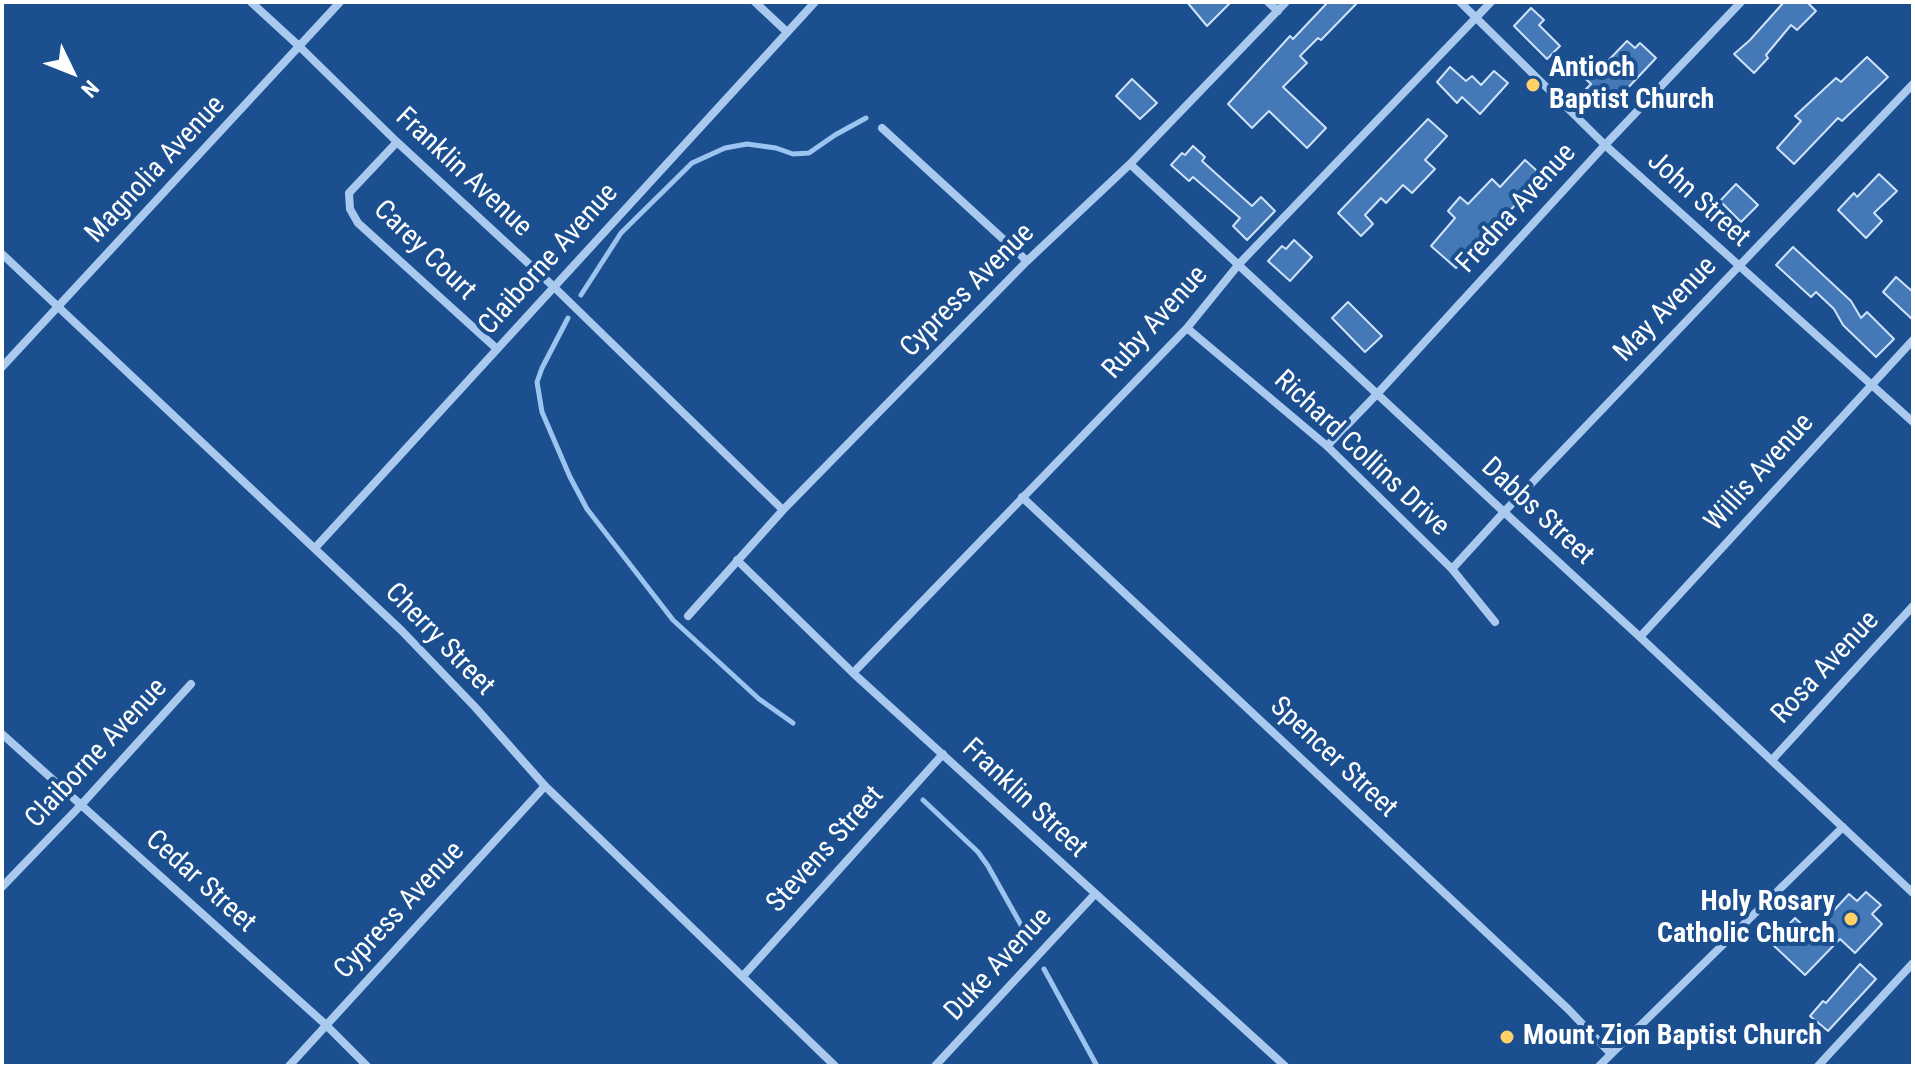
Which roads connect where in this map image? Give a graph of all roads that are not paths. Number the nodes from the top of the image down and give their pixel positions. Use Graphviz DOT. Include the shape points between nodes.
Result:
graph roads {
  1 [pos="251,2"];
  2 [pos="340,2"];
  3 [pos="755,2"];
  4 [pos="815,2"];
  5 [pos="1268,2"];
  6 [pos="1286,2"];
  7 [pos="1460,2"];
  8 [pos="1491,2"];
  9 [pos="1741,2"];
  10 [pos="1278,11"];
  11 [pos="1476,17"];
  12 [pos="787,32"];
  13 [pos="300,47"];
  14 [pos="1913,84"];
  15 [pos="882,128"];
  16 [pos="397,142"];
  17 [pos="1605,145"];
  18 [pos="1130,164"];
  19 [pos="2,254"];
  20 [pos="1027,261"];
  21 [pos="1239,264"];
  22 [pos="1738,267"];
  23 [pos="554,287"];
  24 [pos="59,307"];
  25 [pos="1187,328"];
  26 [pos="1913,340"];
  27 [pos="497,349"];
  28 [pos="2,367"];
  29 [pos="1871,384"];
  30 [pos="1378,393"];
  31 [pos="1913,422"];
  32 [pos="1327,446"];
  33 [pos="1022,497"];
  34 [pos="783,510"];
  35 [pos="1504,512"];
  36 [pos="315,548"];
  37 [pos="737,560"];
  38 [pos="1452,569"];
  39 [pos="1913,606"];
  40 [pos="688,616"];
  41 [pos="1495,622"];
  42 [pos="1640,637"];
  43 [pos="853,673"];
  44 [pos="191,684"];
  45 [pos="2,734"];
  46 [pos="943,754"];
  47 [pos="1772,760"];
  48 [pos="545,786"];
  49 [pos="81,805"];
  50 [pos="1843,827"];
  51 [pos="2,887"];
  52 [pos="1913,893"];
  53 [pos="1095,894"];
  54 [pos="1913,963"];
  55 [pos="743,976"];
  56 [pos="325,1024"];
  57 [pos="1611,1054"];
  58 [pos="289,1066"];
  59 [pos="367,1066"];
  60 [pos="835,1066"];
  61 [pos="935,1066"];
  62 [pos="1285,1066"];
  63 [pos="1600,1066"];
  64 [pos="1818,1066"];
  1 -- 13 [label="street, Franklin Avenue"];
  2 -- 13 [label="street, Magnolia Avenue"];
  3 -- 12 [label="street"];
  4 -- 12 [label="street, Claiborne Avenue"];
  5 -- 10 [label="street"];
  6 -- 10 [label="street, Cypress Avenue"];
  7 -- 11 [label="street, John Street"];
  8 -- 11 [label="street, Ruby Avenue"];
  9 -- 17 [label="street, Fredna Avenue"];
  10 -- 18 [label="street, Cypress Avenue"];
  11 -- 17 [label="street, John Street"];
  11 -- 21 [label="street, Ruby Avenue"];
  12 -- 23 [label="street, Claiborne Avenue"];
  13 -- 16 [label="street, Franklin Avenue"];
  13 -- 24 [label="street, Magnolia Avenue"];
  14 -- 22 [label="street, May Avenue"];
  15 -- 20 [label="street"];
  16 -- 23 [label="street, Franklin Avenue"];
  16 -- 27 [label="street, Carey Court" via="349,193 350,209 358,223"];
  17 -- 22 [label="street, John Street"];
  17 -- 30 [label="street, Fredna Avenue"];
  18 -- 20 [label="street, Cypress Avenue"];
  18 -- 21 [label="street, Dabbs Street"];
  19 -- 24 [label="street, Cherry Street"];
  20 -- 34 [label="street, Cypress Avenue"];
  21 -- 25 [label="street, Ruby Avenue"];
  21 -- 30 [label="street, Dabbs Street"];
  22 -- 29 [label="street, John Street"];
  22 -- 35 [label="street, May Avenue"];
  23 -- 27 [label="street, Claiborne Avenue"];
  23 -- 34 [label="street, Franklin Avenue"];
  24 -- 28 [label="street, Magnolia Avenue"];
  24 -- 36 [label="street, Cherry Street"];
  25 -- 32 [label="street, Richard Collins Drive"];
  25 -- 33 [label="street, Ruby Avenue"];
  26 -- 29 [label="street, Willis Avenue"];
  27 -- 36 [label="street, Claiborne Avenue"];
  29 -- 31 [label="street, John Street"];
  29 -- 42 [label="street, Willis Avenue"];
  30 -- 32 [label="street, Fredna Avenue"];
  30 -- 35 [label="street, Dabbs Street"];
  32 -- 38 [label="street, Richard Collins Drive"];
  33 -- 43 [label="street, Ruby Avenue"];
  33 -- 57 [label="street, Spencer Street"];
  34 -- 37 [label="street, Cypress Avenue"];
  35 -- 38 [label="street, May Avenue"];
  35 -- 42 [label="street, Dabbs Street"];
  36 -- 48 [label="street, Cherry Street" via="439,669"];
  37 -- 40 [label="street, Cypress Avenue"];
  37 -- 43 [label="street, Franklin Street"];
  38 -- 41 [label="street, Richard Collins Drive"];
  39 -- 47 [label="street, Rosa Avenue"];
  42 -- 47 [label="street, Dabbs Street"];
  43 -- 46 [label="street, Franklin Street"];
  44 -- 49 [label="street, Claiborne Avenue"];
  45 -- 49 [label="street, Cedar Street"];
  46 -- 53 [label="street, Franklin Street"];
  46 -- 55 [label="street, Stevens Street"];
  47 -- 50 [label="street, Dabbs Street"];
  48 -- 55 [label="street, Cherry Street"];
  48 -- 56 [label="street, Cypress Avenue"];
  49 -- 51 [label="street, Claiborne Avenue"];
  49 -- 56 [label="street, Cedar Street"];
  50 -- 52 [label="street, Dabbs Street"];
  50 -- 57 [label="street"];
  53 -- 61 [label="street, Duke Avenue"];
  53 -- 62 [label="street, Franklin Street"];
  54 -- 64 [label="street"];
  55 -- 60 [label="street, Cherry Street"];
  56 -- 58 [label="street, Cypress Avenue"];
  56 -- 59 [label="street, Cedar Street"];
  57 -- 63 [label="street"];
}
